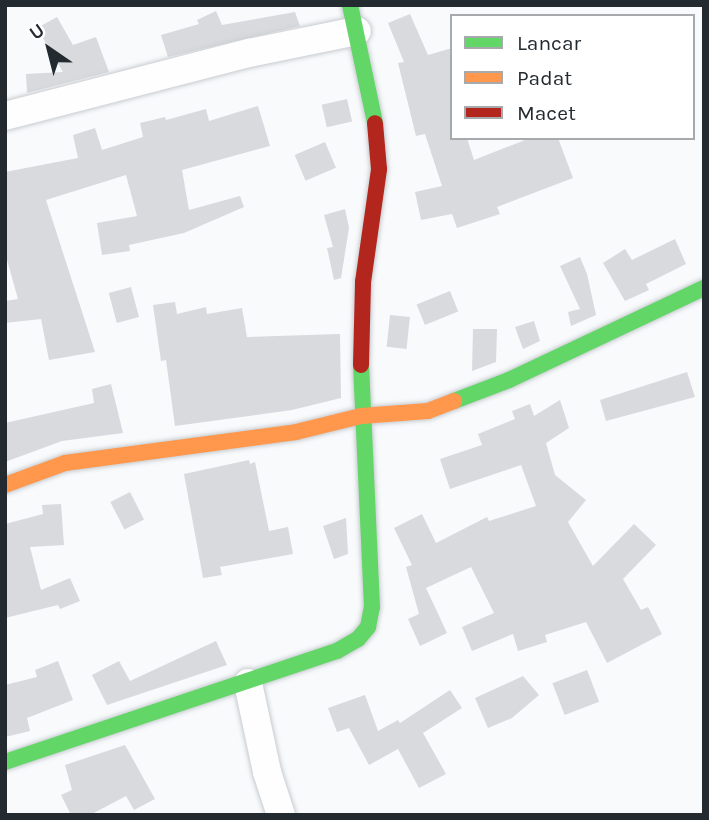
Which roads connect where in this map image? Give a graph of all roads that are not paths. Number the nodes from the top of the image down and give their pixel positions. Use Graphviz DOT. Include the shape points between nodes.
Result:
graph roads {
  1 [pos="354,18"];
  2 [pos="5,116"];
  3 [pos="704,288"];
  4 [pos="361,416"];
  5 [pos="5,485"];
  6 [pos="248,683"];
  7 [pos="5,762"];
  8 [pos="281,815"];
  1 -- 2 [label="street" via="248,53"];
  1 -- 4 [label="street" via="375,123 379,169 363,282"];
  3 -- 4 [label="street" via="509,380 428,411"];
  4 -- 5 [label="street" via="296,432 65,463"];
  4 -- 6 [label="street" via="372,607 368,627 337,651"];
  6 -- 7 [label="street"];
  6 -- 8 [label="street"];
}
